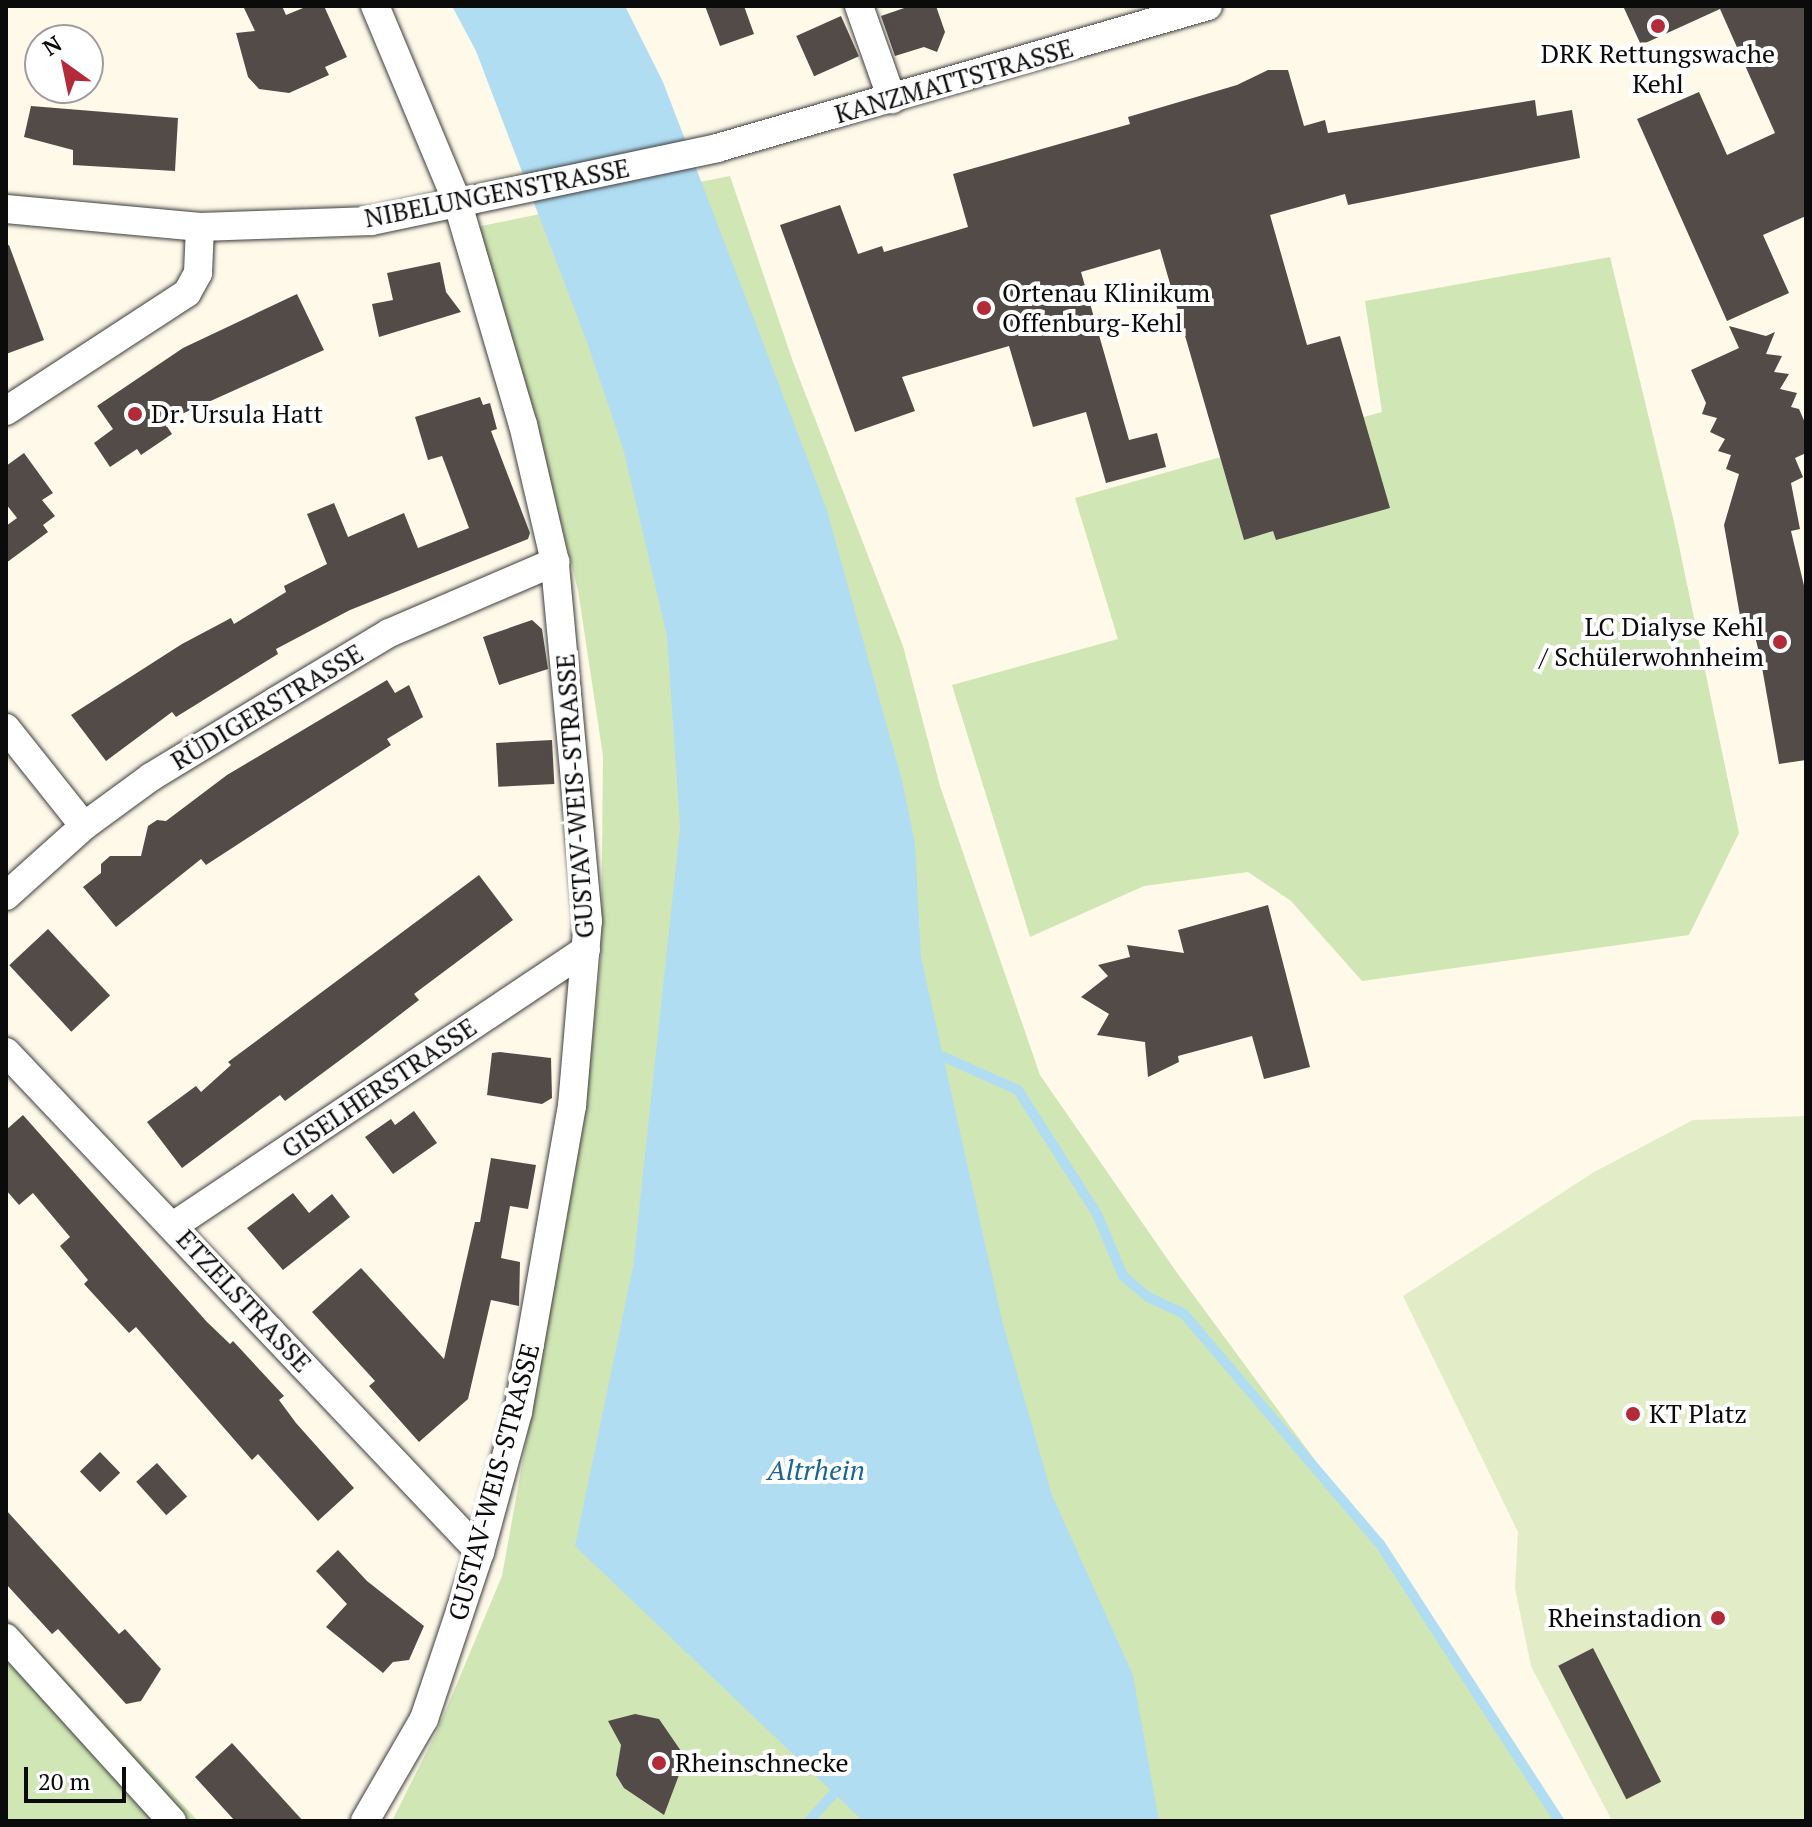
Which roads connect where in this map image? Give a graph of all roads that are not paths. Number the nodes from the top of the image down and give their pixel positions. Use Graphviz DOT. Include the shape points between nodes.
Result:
graph roads {
  1 [pos="375,6"];
  2 [pos="859,6"];
  3 [pos="1208,6"];
  4 [pos="892,99"];
  5 [pos="699,152"];
  6 [pos="458,204"];
  7 [pos="6,209"];
  8 [pos="200,227"];
  9 [pos="6,411"];
  10 [pos="555,562"];
  11 [pos="6,728"];
  12 [pos="84,826"];
  13 [pos="6,896"];
  14 [pos="586,949"];
  15 [pos="6,1052"];
  16 [pos="173,1226"];
  17 [pos="480,1552"];
  18 [pos="6,1638"];
  19 [pos="172,1821"];
  20 [pos="365,1821"];
  1 -- 6 [label="street, GUSTAV-WEIS-STRASSE"];
  2 -- 4 [label="street"];
  3 -- 4 [label="street, KANZMATTSTRASSE"];
  4 -- 5 [label="street, KANZMATTSTRASSE"];
  5 -- 6 [label="street, NIBELUNGENSTRASSE"];
  6 -- 8 [label="street, NIBELUNGENSTRASSE" via="372,221"];
  6 -- 10 [label="street, GUSTAV-WEIS-STRASSE" via="523,425"];
  7 -- 8 [label="street, NIBELUNGENSTRASSE"];
  8 -- 9 [label="street" via="198,273 187,293"];
  10 -- 12 [label="street, RÜDIGERSTRASSE" via="389,633 151,777"];
  10 -- 14 [label="street, GUSTAV-WEIS-STRASSE" via="579,802"];
  11 -- 12 [label="street"];
  12 -- 13 [label="street, RÜDIGERSTRASSE"];
  14 -- 16 [label="street, GISELHERSTRASSE"];
  14 -- 17 [label="street, GUSTAV-WEIS-STRASSE" via="572,1106 547,1265 518,1412"];
  15 -- 16 [label="street, ETZELSTRASSE"];
  16 -- 17 [label="street, ETZELSTRASSE"];
  17 -- 20 [label="street, GUSTAV-WEIS-STRASSE" via="424,1719"];
  18 -- 19 [label="street"];
}
